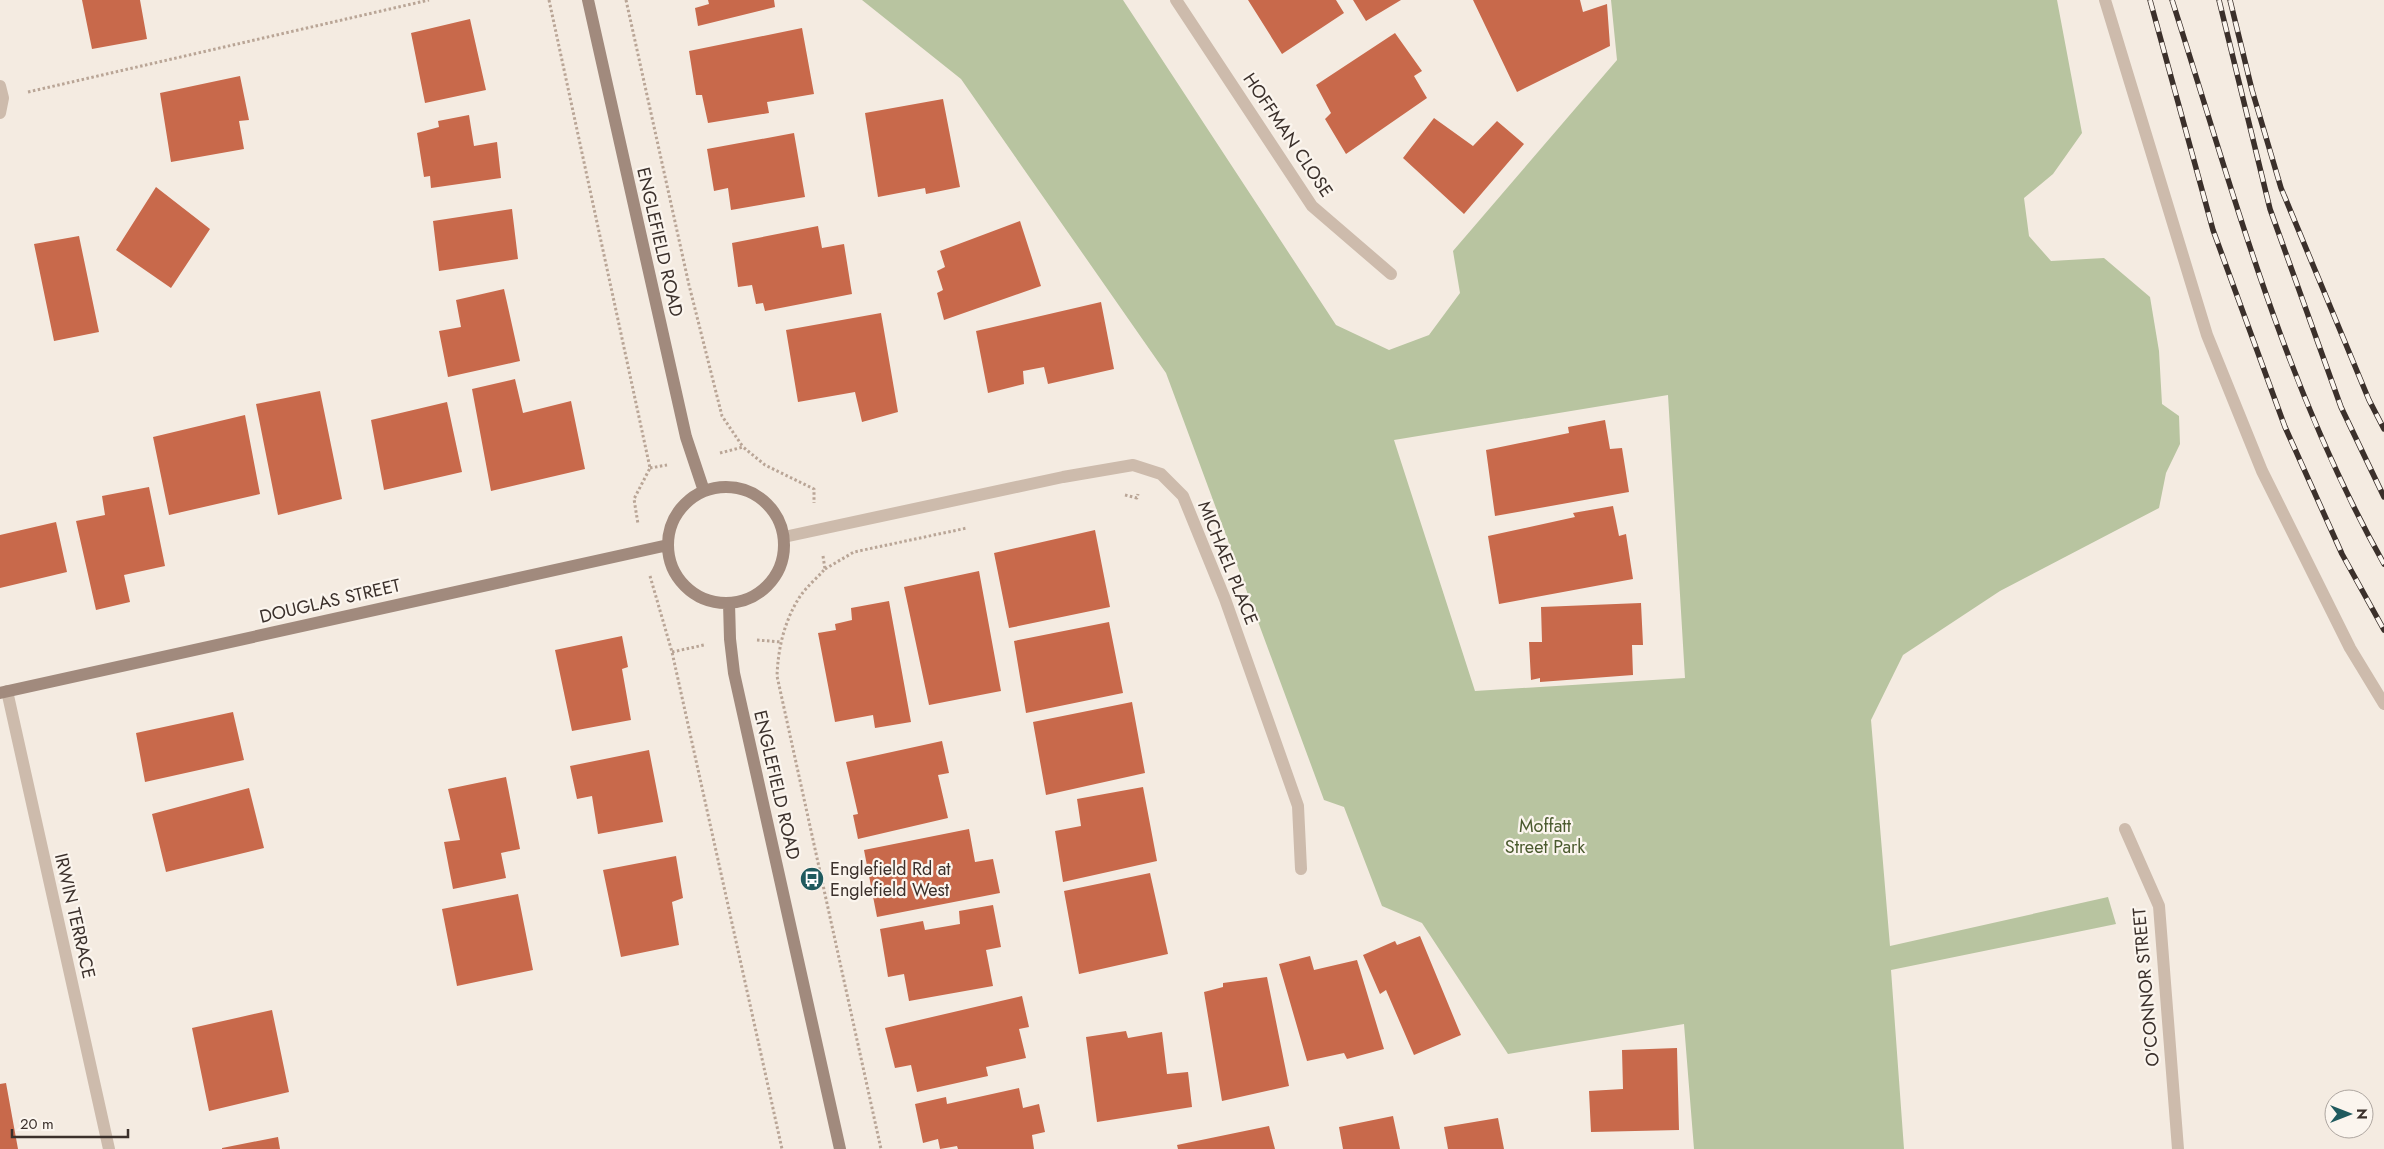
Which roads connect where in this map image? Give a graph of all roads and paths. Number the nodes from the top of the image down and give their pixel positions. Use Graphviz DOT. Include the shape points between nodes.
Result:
graph roads {
  1 [pos="429,0"];
  2 [pos="588,0"];
  3 [pos="626,0"];
  4 [pos="1176,0"];
  5 [pos="2104,0"];
  6 [pos="2,92"];
  7 [pos="0,113"];
  8 [pos="1391,274"];
  9 [pos="743,447"];
  10 [pos="692,460"];
  11 [pos="650,468"];
  12 [pos="1145,469"];
  13 [pos="704,491"];
  14 [pos="1121,495"];
  15 [pos="968,528"];
  16 [pos="818,529"];
  17 [pos="784,537"];
  18 [pos="668,545"];
  19 [pos="826,569"];
  20 [pos="729,603"];
  21 [pos="4,692"];
  22 [pos="2384,704"];
  23 [pos="2125,829"];
  24 [pos="1301,869"];
  25 [pos="109,1149"];
  26 [pos="840,1149"];
  27 [pos="882,1149"];
  28 [pos="2178,1149"];
  1 -- 6 [label="path"];
  2 -- 10 [label="main road, ENGLEFIELD ROAD"];
  3 -- 9 [label="path" via="689,285 722,416"];
  4 -- 8 [label="street, HOFFMAN CLOSE" via="1312,206"];
  5 -- 22 [label="street" via="2207,335 2262,471 2350,648"];
  6 -- 7 [label="street"];
  9 -- 10 [label="path"];
  9 -- 16 [label="path" via="772,469 814,489"];
  10 -- 11 [label="path"];
  10 -- 13 [label="main road, ENGLEFIELD ROAD"];
  12 -- 14 [label="path" via="1137,498"];
  12 -- 16 [label="street, MICHAEL PLACE" via="1133,465 1062,477"];
  12 -- 24 [label="street, MICHAEL PLACE" via="1161,474 1183,496 1225,599 1298,806"];
  13 -- 17 [label="main road" via="723,486 755,494 778,517"];
  13 -- 18 [label="main road" via="687,502 675,517"];
  15 -- 19 [label="path" via="854,552"];
  16 -- 17 [label="street, MICHAEL PLACE"];
  16 -- 19 [label="path"];
  17 -- 20 [label="main road" via="782,564 771,582 755,596"];
  18 -- 20 [label="main road" via="675,572 685,585 698,596"];
  18 -- 21 [label="main road, DOUGLAS STREET"];
  19 -- 27 [label="path" via="800,597 787,624 778,652 777,676"];
  20 -- 26 [label="main road, ENGLEFIELD ROAD" via="734,673"];
  21 -- 25 [label="street, IRWIN TERRACE"];
  23 -- 28 [label="street, O'CONNOR STREET" via="2159,906"];
}
